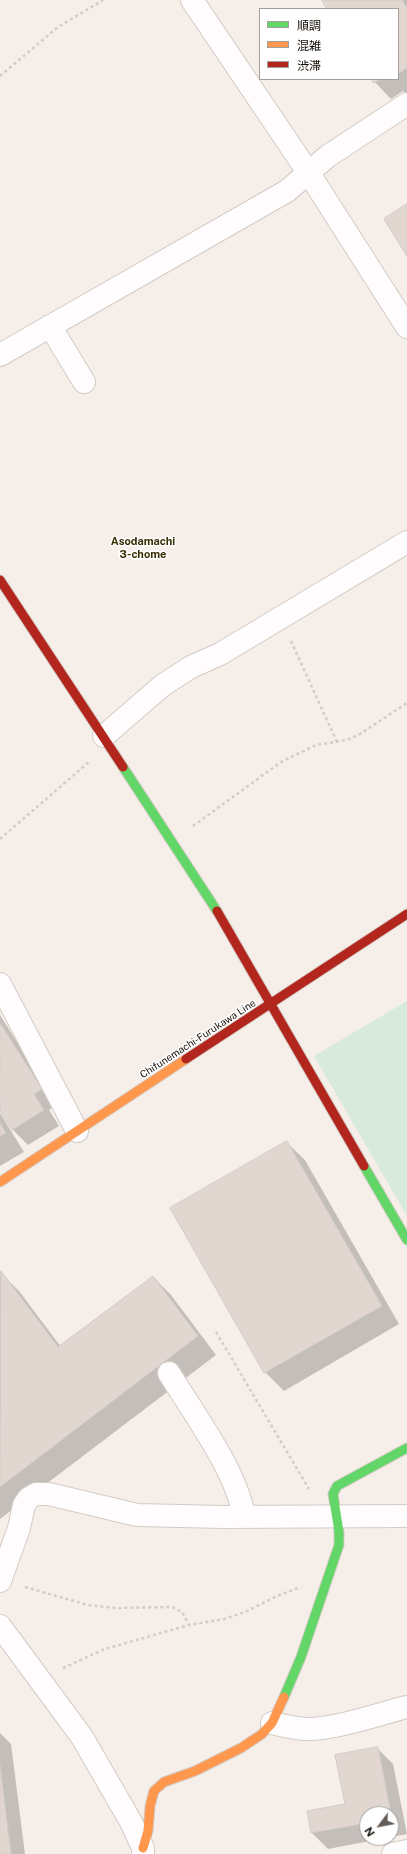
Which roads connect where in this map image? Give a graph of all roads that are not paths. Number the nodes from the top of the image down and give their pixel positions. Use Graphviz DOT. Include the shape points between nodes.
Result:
graph roads {
  1 [pos="192,0"];
  2 [pos="407,104"];
  3 [pos="308,172"];
  4 [pos="50,326"];
  5 [pos="407,327"];
  6 [pos="0,355"];
  7 [pos="84,382"];
  8 [pos="407,542"];
  9 [pos="0,580"];
  10 [pos="106,741"];
  11 [pos="407,914"];
  12 [pos="0,984"];
  13 [pos="271,1004"];
  14 [pos="77,1131"];
  15 [pos="0,1182"];
  16 [pos="407,1240"];
  17 [pos="169,1373"];
  18 [pos="407,1448"];
  19 [pos="244,1516"];
  20 [pos="331,1516"];
  21 [pos="407,1516"];
  22 [pos="0,1581"];
  23 [pos="0,1626"];
  24 [pos="407,1707"];
  25 [pos="272,1723"];
  26 [pos="143,1851"];
  27 [pos="407,1851"];
  28 [pos="393,1854"];
  1 -- 3 [label="street"];
  2 -- 3 [label="street"];
  3 -- 4 [label="street" via="287,191"];
  3 -- 5 [label="street"];
  4 -- 6 [label="street"];
  4 -- 7 [label="street"];
  8 -- 10 [label="street" via="220,654 190,667 163,685"];
  9 -- 10 [label="street"];
  10 -- 13 [label="street" via="206,892"];
  11 -- 13 [label="street, Chifunemachi-Furukawa Line"];
  12 -- 14 [label="street"];
  13 -- 14 [label="street, Chifunemachi-Furukawa Line"];
  13 -- 16 [label="street"];
  14 -- 15 [label="street, Chifunemachi-Furukawa Line"];
  17 -- 19 [label="street" via="233,1481"];
  18 -- 20 [label="street" via="337,1486 333,1494"];
  19 -- 20 [label="street"];
  19 -- 22 [label="street" via="137,1515 49,1494 36,1494 24,1505 19,1528"];
  20 -- 21 [label="street"];
  20 -- 25 [label="street" via="339,1545 301,1657"];
  23 -- 26 [label="street" via="82,1737 131,1822"];
  24 -- 25 [label="street" via="310,1729"];
  25 -- 26 [label="street" via="262,1734 241,1748 195,1771 164,1782 154,1791"];
  27 -- 28 [label="street"];
}
